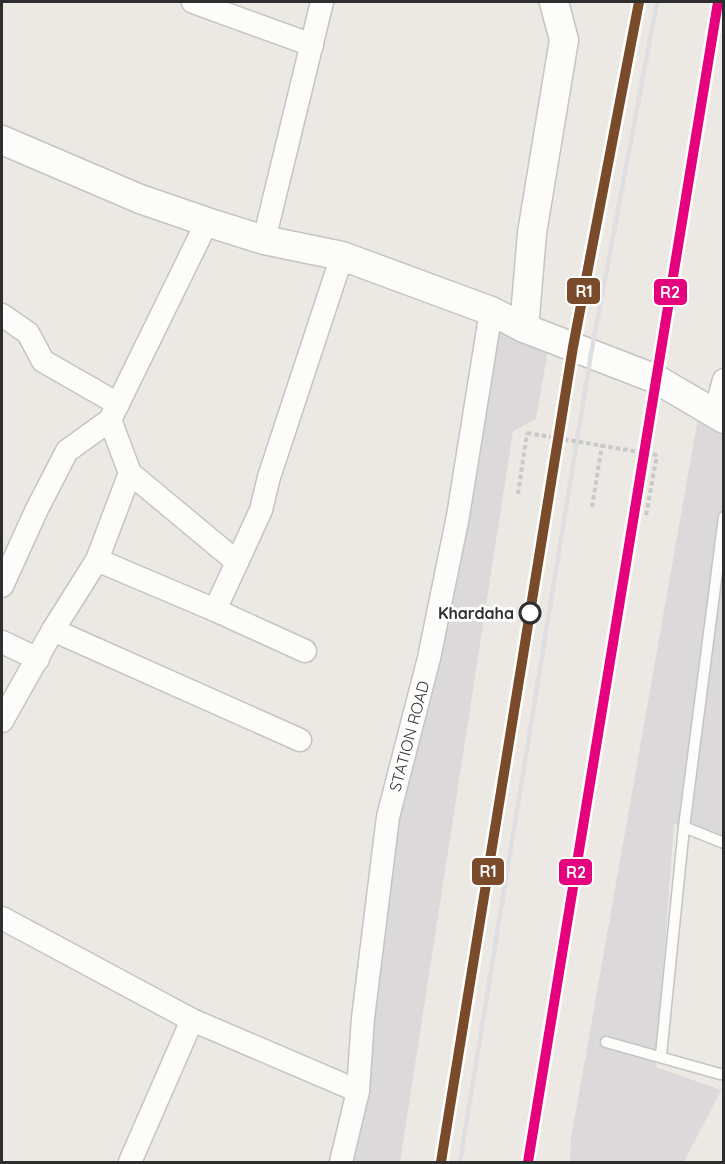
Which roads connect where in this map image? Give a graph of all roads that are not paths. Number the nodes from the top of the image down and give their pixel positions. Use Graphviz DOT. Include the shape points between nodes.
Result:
graph roads {
  1 [pos="193,2"];
  2 [pos="322,2"];
  3 [pos="554,2"];
  4 [pos="312,45"];
  5 [pos="2,141"];
  6 [pos="207,222"];
  7 [pos="264,240"];
  8 [pos="342,256"];
  9 [pos="490,311"];
  10 [pos="2,315"];
  11 [pos="524,328"];
  12 [pos="723,380"];
  13 [pos="114,412"];
  14 [pos="719,416"];
  15 [pos="130,473"];
  16 [pos="723,517"];
  17 [pos="97,560"];
  18 [pos="237,562"];
  19 [pos="2,586"];
  20 [pos="215,610"];
  21 [pos="53,630"];
  22 [pos="2,642"];
  23 [pos="305,651"];
  24 [pos="38,659"];
  25 [pos="2,721"];
  26 [pos="300,740"];
  27 [pos="684,827"];
  28 [pos="723,843"];
  29 [pos="2,918"];
  30 [pos="192,1020"];
  31 [pos="606,1042"];
  32 [pos="661,1056"];
  33 [pos="720,1074"];
  34 [pos="358,1091"];
  35 [pos="130,1162"];
  36 [pos="341,1162"];
  1 -- 4 [label="street"];
  2 -- 4 [label="street"];
  3 -- 11 [label="street" via="564,40 532,233"];
  4 -- 7 [label="street"];
  5 -- 6 [label="street" via="140,199"];
  6 -- 7 [label="street"];
  6 -- 13 [label="street"];
  7 -- 8 [label="street"];
  8 -- 9 [label="street"];
  8 -- 18 [label="street" via="268,477 261,510"];
  9 -- 11 [label="street"];
  9 -- 34 [label="street, STATION ROAD" via="441,603 388,817"];
  10 -- 13 [label="street" via="28,333 43,361"];
  11 -- 14 [label="street" via="656,379"];
  12 -- 14 [label="street"];
  13 -- 15 [label="street"];
  13 -- 19 [label="street" via="67,451"];
  15 -- 17 [label="street"];
  15 -- 18 [label="street"];
  16 -- 27 [label="lane"];
  17 -- 20 [label="street"];
  17 -- 21 [label="street"];
  18 -- 20 [label="street"];
  20 -- 23 [label="street"];
  21 -- 24 [label="street"];
  21 -- 26 [label="street"];
  22 -- 24 [label="street"];
  24 -- 25 [label="street"];
  27 -- 28 [label="lane"];
  27 -- 32 [label="lane"];
  29 -- 30 [label="street"];
  30 -- 34 [label="street"];
  30 -- 35 [label="street"];
  31 -- 32 [label="lane"];
  32 -- 33 [label="lane"];
  34 -- 36 [label="street, STATION ROAD"];
}
